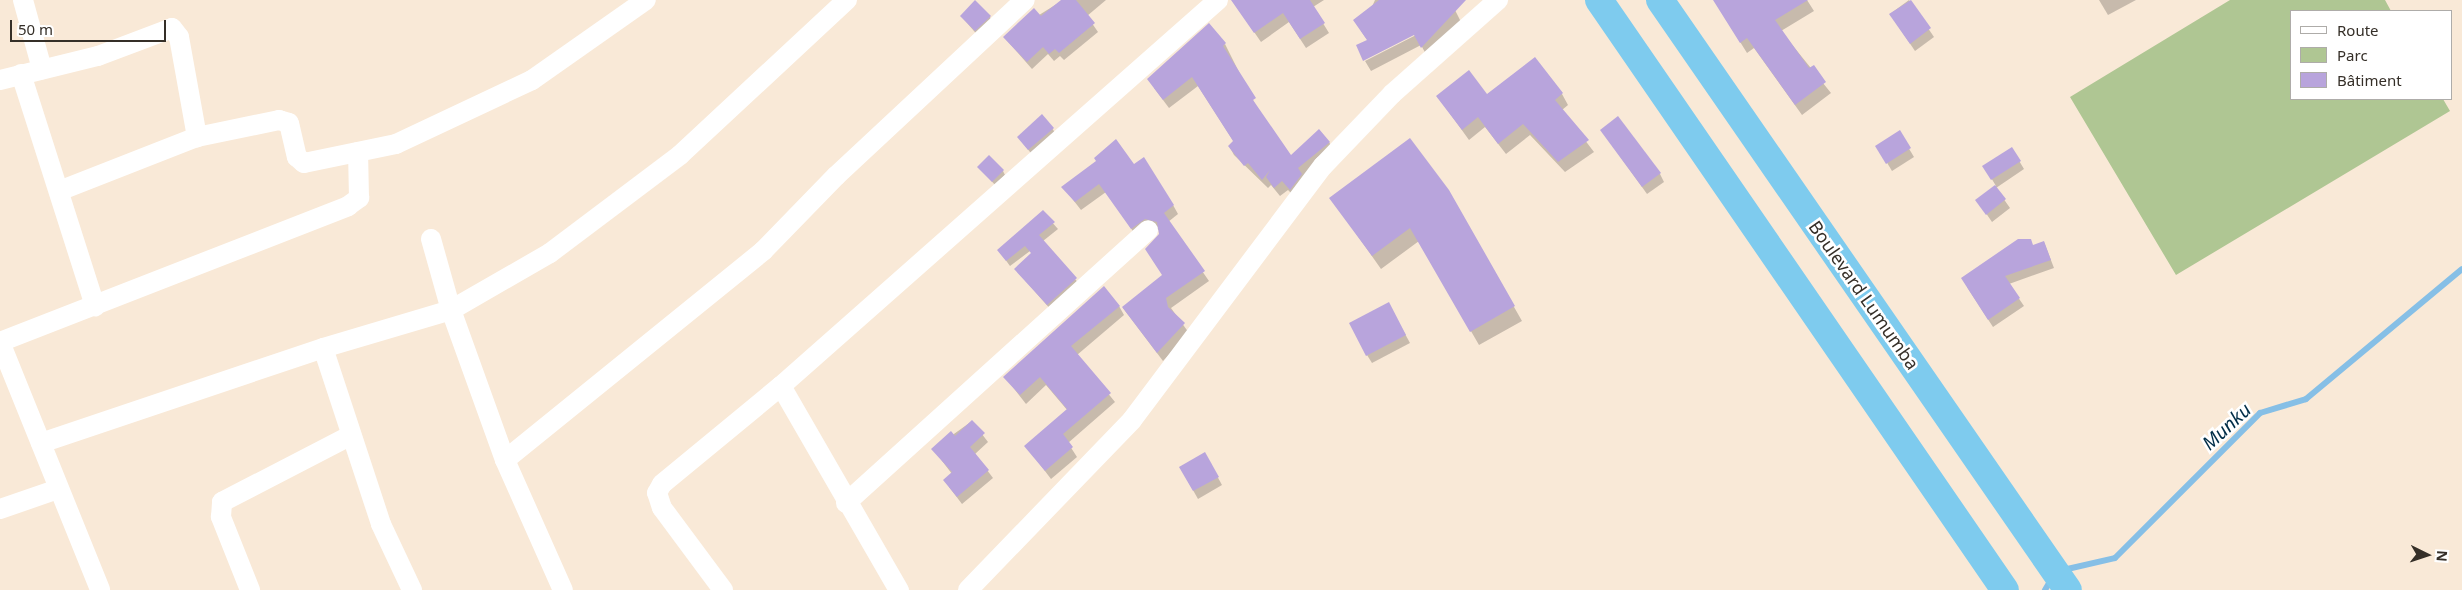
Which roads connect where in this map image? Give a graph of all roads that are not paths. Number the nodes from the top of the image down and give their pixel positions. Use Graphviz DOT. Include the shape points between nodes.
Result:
graph roads {
  1 [pos="23,0"];
  2 [pos="646,0"];
  3 [pos="847,0"];
  4 [pos="1025,0"];
  5 [pos="1218,0"];
  6 [pos="1498,0"];
  7 [pos="1599,0"];
  8 [pos="1660,0"];
  9 [pos="42,68"];
  10 [pos="21,74"];
  11 [pos="0,80"];
  12 [pos="197,137"];
  13 [pos="358,152"];
  14 [pos="59,191"];
  15 [pos="1148,230"];
  16 [pos="431,239"];
  17 [pos="95,306"];
  18 [pos="451,310"];
  19 [pos="0,342"];
  20 [pos="323,348"];
  21 [pos="5,371"];
  22 [pos="781,386"];
  23 [pos="351,435"];
  24 [pos="41,443"];
  25 [pos="505,460"];
  26 [pos="58,489"];
  27 [pos="846,503"];
  28 [pos="0,508"];
  29 [pos="100,590"];
  30 [pos="250,590"];
  31 [pos="412,590"];
  32 [pos="563,590"];
  33 [pos="723,590"];
  34 [pos="899,590"];
  35 [pos="968,590"];
  36 [pos="2005,590"];
  37 [pos="2068,590"];
  1 -- 9 [label="street"];
  2 -- 13 [label="street" via="532,80 396,144"];
  3 -- 18 [label="street" via="680,155 550,253"];
  4 -- 25 [label="street" via="836,176 763,251"];
  5 -- 22 [label="street"];
  6 -- 35 [label="street" via="1392,94 1323,166 1132,420"];
  7 -- 36 [label="highway"];
  8 -- 37 [label="highway, Boulevard Lumumba"];
  9 -- 10 [label="street"];
  9 -- 12 [label="street" via="98,56 172,28 179,37"];
  10 -- 11 [label="street"];
  10 -- 14 [label="street"];
  12 -- 13 [label="street" via="279,120 292,127 300,162"];
  12 -- 14 [label="street"];
  13 -- 17 [label="street" via="359,198 348,206"];
  14 -- 17 [label="street"];
  15 -- 27 [label="street"];
  16 -- 18 [label="street"];
  17 -- 19 [label="street"];
  18 -- 20 [label="street"];
  18 -- 25 [label="street"];
  19 -- 21 [label="street"];
  20 -- 23 [label="street"];
  20 -- 24 [label="street"];
  21 -- 24 [label="street"];
  22 -- 27 [label="street"];
  22 -- 33 [label="street" via="662,484 657,493 662,508"];
  23 -- 30 [label="street" via="222,502 221,517"];
  23 -- 31 [label="street" via="381,524"];
  24 -- 26 [label="street"];
  25 -- 32 [label="street"];
  26 -- 28 [label="street"];
  26 -- 29 [label="street"];
  27 -- 34 [label="street"];
}
